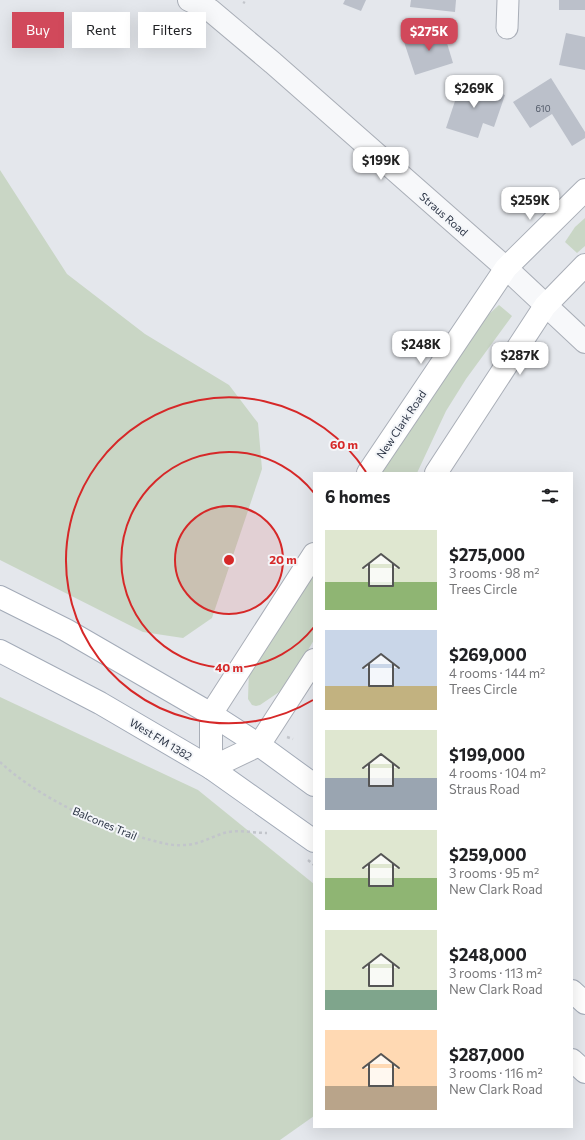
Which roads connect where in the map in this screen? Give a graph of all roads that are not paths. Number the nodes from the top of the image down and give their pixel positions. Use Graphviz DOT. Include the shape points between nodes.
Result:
graph roads {
  1 [pos="188,0"];
  2 [pos="508,0"];
  3 [pos="213,5"];
  4 [pos="506,28"];
  5 [pos="585,190"];
  6 [pos="585,264"];
  7 [pos="506,268"];
  8 [pos="545,306"];
  9 [pos="585,342"];
  10 [pos="369,472"];
  11 [pos="437,472"];
  12 [pos="313,556"];
  13 [pos="0,597"];
  14 [pos="0,651"];
  15 [pos="313,662"];
  16 [pos="211,714"];
  17 [pos="259,745"];
  18 [pos="211,768"];
  19 [pos="313,784"];
  20 [pos="313,840"];
  21 [pos="573,992"];
  22 [pos="585,1003"];
  23 [pos="573,1061"];
  24 [pos="585,1072"];
  1 -- 3 [label="street, Straus Road"];
  2 -- 4 [label="street"];
  3 -- 7 [label="street, Straus Road" via="273,63"];
  5 -- 7 [label="main road, New Clark Road"];
  6 -- 8 [label="main road"];
  7 -- 8 [label="street, Straus Road"];
  7 -- 10 [label="main road, New Clark Road"];
  8 -- 9 [label="street, Straus Road"];
  8 -- 11 [label="main road"];
  12 -- 16 [label="main road"];
  13 -- 16 [label="main road" via="66,630"];
  14 -- 18 [label="main road, West FM 1382" via="100,703"];
  15 -- 17 [label="main road"];
  16 -- 17 [label="main road"];
  16 -- 18 [label="main road"];
  17 -- 18 [label="main road"];
  17 -- 19 [label="main road"];
  18 -- 20 [label="main road, West FM 1382"];
  21 -- 22 [label="main road"];
  23 -- 24 [label="main road"];
}
